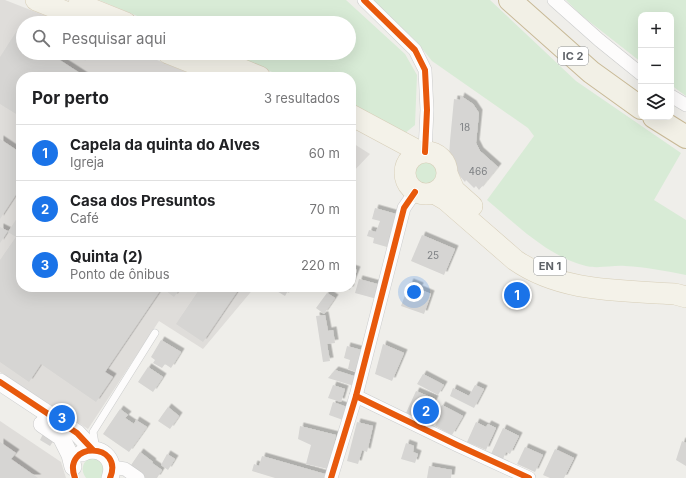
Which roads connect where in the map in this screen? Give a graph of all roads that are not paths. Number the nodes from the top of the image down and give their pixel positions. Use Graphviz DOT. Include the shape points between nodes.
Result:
graph roads {
  1 [pos="36,0"];
  2 [pos="69,0"];
  3 [pos="364,0"];
  4 [pos="510,0"];
  5 [pos="525,0"];
  6 [pos="554,0"];
  7 [pos="76,16"];
  8 [pos="109,16"];
  9 [pos="186,60"];
  10 [pos="218,60"];
  11 [pos="216,72"];
  12 [pos="248,72"];
  13 [pos="638,72"];
  14 [pos="638,93"];
  15 [pos="674,98"];
  16 [pos="686,105"];
  17 [pos="638,106"];
  18 [pos="356,118"];
  19 [pos="674,118"];
  20 [pos="659,120"];
  21 [pos="686,126"];
  22 [pos="356,132"];
  23 [pos="686,137"];
  24 [pos="423,152"];
  25 [pos="406,168"];
  26 [pos="448,176"];
  27 [pos="425,192"];
  28 [pos="686,286"];
  29 [pos="686,297"];
  30 [pos="155,333"];
  31 [pos="0,382"];
  32 [pos="0,396"];
  33 [pos="356,396"];
  34 [pos="95,450"];
  35 [pos="111,472"];
  36 [pos="74,473"];
  37 [pos="138,478"];
  38 [pos="331,478"];
  39 [pos="529,478"];
  1 -- 7 [label="main road"];
  2 -- 8 [label="main road"];
  3 -- 24 [label="street" via="415,50 425,70 427,110"];
  4 -- 17 [label="highway, IC 2" via="591,72"];
  5 -- 14 [label="highway, IC 2" via="598,63"];
  6 -- 13 [label="street"];
  9 -- 11 [label="main road"];
  10 -- 12 [label="main road"];
  15 -- 16 [label="street"];
  18 -- 24 [label="main road, EN 1"];
  19 -- 21 [label="highway"];
  20 -- 23 [label="highway"];
  22 -- 25 [label="main road" via="389,151"];
  24 -- 25 [label="main road" via="412,157"];
  24 -- 26 [label="main road, EN 1" via="437,154 442,158 446,163"];
  25 -- 27 [label="main road, EN 1" via="406,181 410,187"];
  26 -- 27 [label="main road" via="443,187"];
  26 -- 28 [label="main road, EN 1" via="454,190 522,249 550,266 581,276 660,281"];
  27 -- 29 [label="main road, EN 1" via="446,200 516,260 546,277 587,287"];
  27 -- 33 [label="street" via="404,208"];
  30 -- 34 [label="lane" via="94,432"];
  31 -- 34 [label="street" via="77,433"];
  32 -- 36 [label="street" via="60,437 70,455"];
  33 -- 38 [label="street"];
  33 -- 39 [label="street"];
  34 -- 35 [label="street" via="111,462"];
  34 -- 36 [label="street" via="78,456 74,463"];
  35 -- 37 [label="street" via="125,469"];
}
